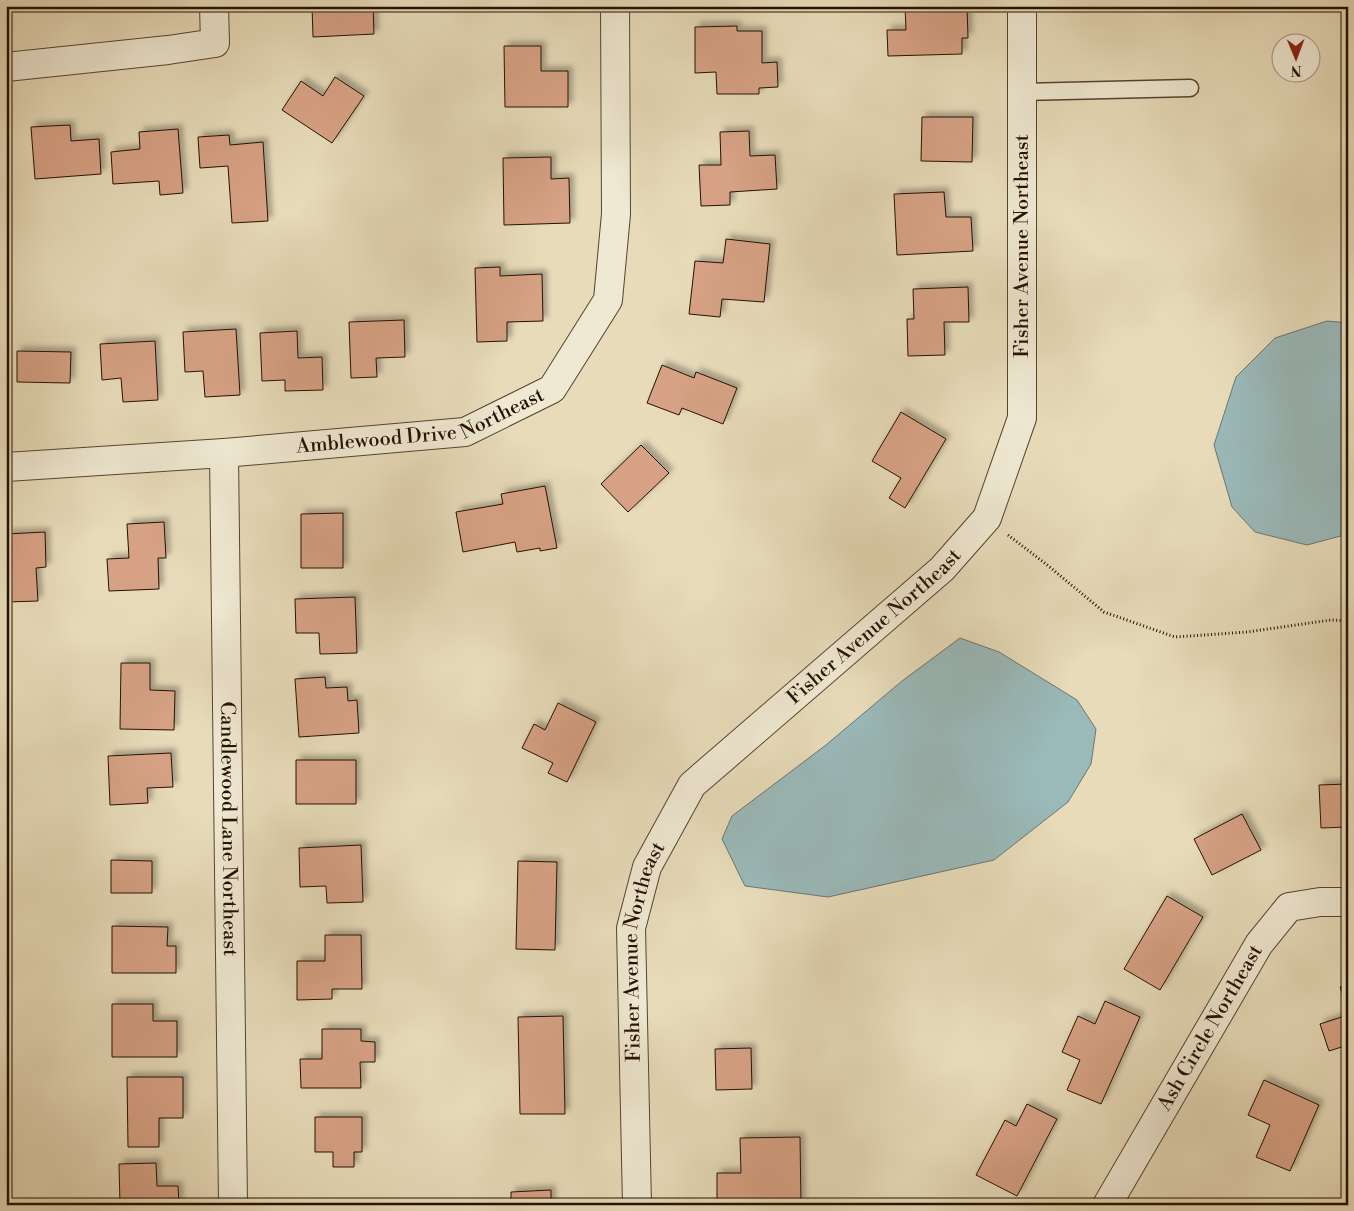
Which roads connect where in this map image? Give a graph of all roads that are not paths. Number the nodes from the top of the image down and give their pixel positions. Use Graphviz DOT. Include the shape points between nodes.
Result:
graph roads {
  1 [pos="214,6"];
  2 [pos="615,6"];
  3 [pos="1022,6"];
  4 [pos="6,67"];
  5 [pos="1190,88"];
  6 [pos="1022,92"];
  7 [pos="224,453"];
  8 [pos="6,467"];
  9 [pos="1348,902"];
  10 [pos="233,1205"];
  11 [pos="637,1205"];
  12 [pos="1106,1205"];
  1 -- 4 [label="street" via="216,44"];
  2 -- 7 [label="street, Amblewood Drive Northeast" via="616,214 608,300 552,389 465,432"];
  3 -- 6 [label="street, Fisher Avenue Northeast"];
  5 -- 6 [label="lane"];
  6 -- 11 [label="street, Fisher Avenue Northeast" via="1022,418 986,518 942,569 692,785 647,867 631,928"];
  7 -- 8 [label="street, Amblewood Drive Northeast"];
  7 -- 10 [label="street, Candlewood Lane Northeast"];
  9 -- 12 [label="street, Ash Circle Northeast" via="1289,907 1259,944"];
}
